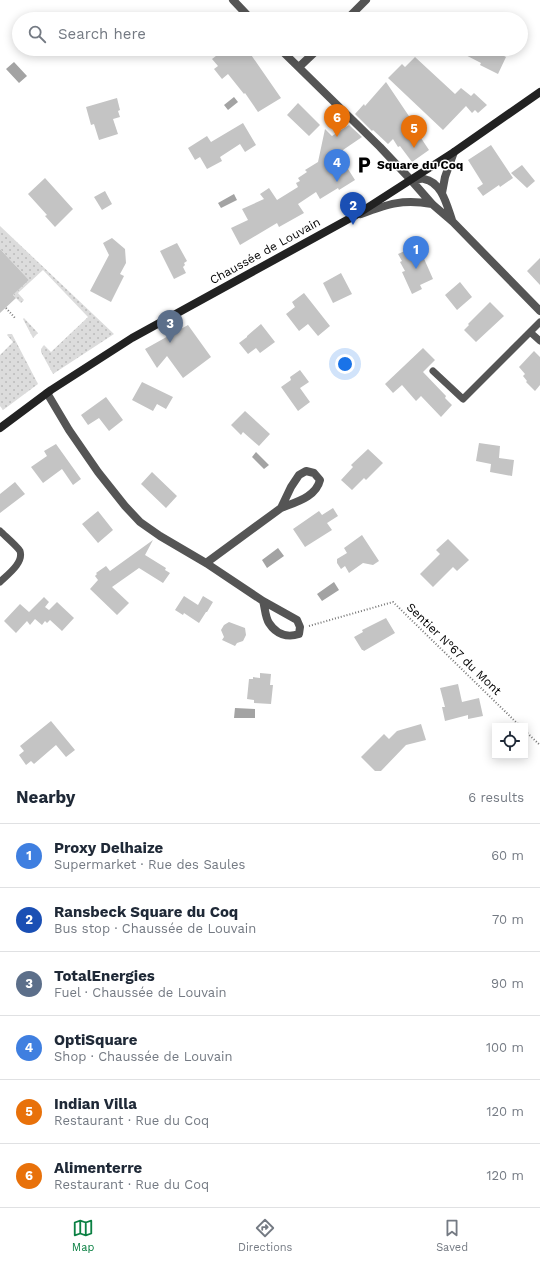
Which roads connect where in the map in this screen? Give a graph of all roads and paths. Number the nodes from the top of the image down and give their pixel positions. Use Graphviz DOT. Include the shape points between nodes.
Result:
graph roads {
  1 [pos="232,0"];
  2 [pos="366,0"];
  3 [pos="244,12"];
  4 [pos="354,12"];
  5 [pos="287,56"];
  6 [pos="311,56"];
  7 [pos="299,68"];
  8 [pos="540,92"];
  9 [pos="454,152"];
  10 [pos="412,180"];
  11 [pos="442,193"];
  12 [pos="432,204"];
  13 [pos="356,215"];
  14 [pos="453,222"];
  15 [pos="6,308"];
  16 [pos="540,311"];
  17 [pos="15,318"];
  18 [pos="540,322"];
  19 [pos="530,332"];
  20 [pos="540,341"];
  21 [pos="433,371"];
  22 [pos="47,393"];
  23 [pos="0,428"];
  24 [pos="281,508"];
  25 [pos="0,531"];
  26 [pos="206,563"];
  27 [pos="0,582"];
  28 [pos="263,601"];
  29 [pos="300,629"];
  30 [pos="517,723"];
  31 [pos="528,734"];
  32 [pos="540,745"];
  1 -- 3 [label="street"];
  2 -- 4 [label="street"];
  5 -- 7 [label="street"];
  6 -- 7 [label="street"];
  7 -- 10 [label="street"];
  8 -- 9 [label="main road, Chaussée de Louvain"];
  9 -- 10 [label="main road, Chaussée de Louvain"];
  9 -- 11 [label="street"];
  10 -- 11 [label="street" via="428,180"];
  10 -- 12 [label="street"];
  10 -- 13 [label="main road, Chaussée de Louvain"];
  11 -- 14 [label="street"];
  12 -- 13 [label="street" via="409,201 393,203"];
  12 -- 14 [label="street"];
  13 -- 22 [label="main road, Chaussée de Louvain" via="132,338"];
  14 -- 16 [label="street"];
  15 -- 17 [label="path"];
  18 -- 19 [label="lane"];
  19 -- 20 [label="lane"];
  19 -- 21 [label="lane" via="463,399"];
  22 -- 23 [label="main road, Chaussée de Louvain"];
  22 -- 26 [label="street" via="98,472 130,512 160,536"];
  24 -- 24 [label="street" via="299,475 306,471 314,473 320,480 318,488 309,496"];
  24 -- 26 [label="street"];
  25 -- 27 [label="lane" via="20,550 21,556 17,565"];
  26 -- 28 [label="street"];
  28 -- 29 [label="street" via="297,620"];
  28 -- 29 [label="street" via="268,622 275,630 283,635 293,636 299,634"];
  29 -- 30 [label="path, Sentier N°67 du Mont" via="393,602"];
  31 -- 32 [label="path"];
}
